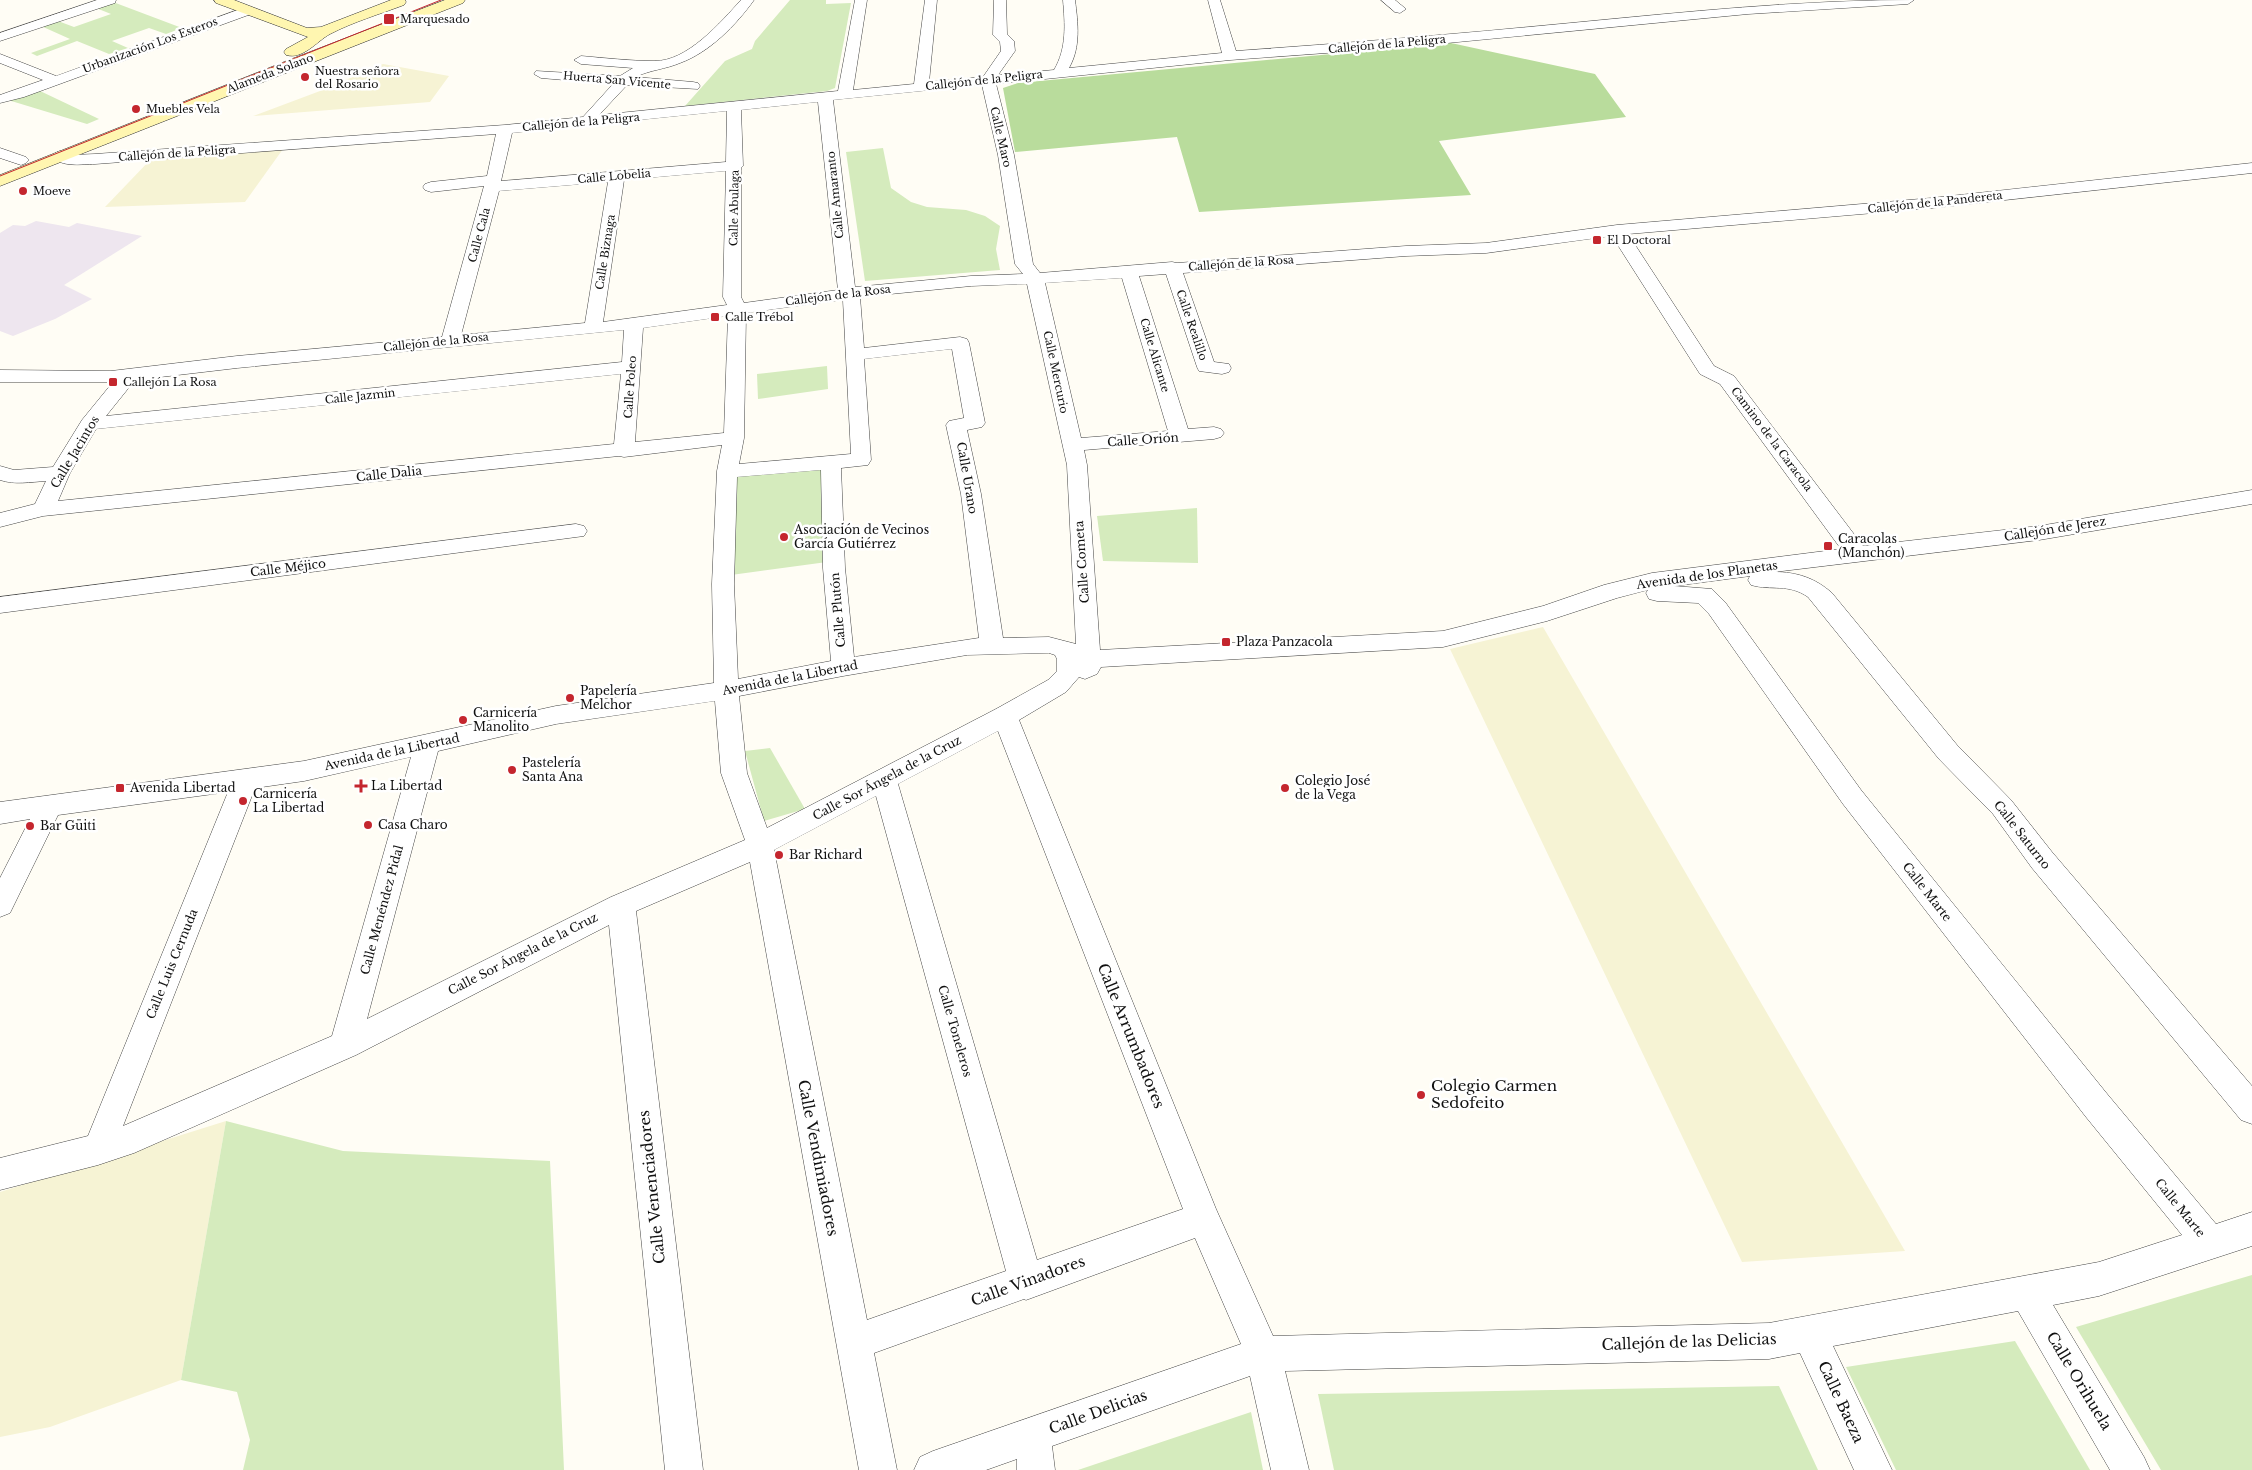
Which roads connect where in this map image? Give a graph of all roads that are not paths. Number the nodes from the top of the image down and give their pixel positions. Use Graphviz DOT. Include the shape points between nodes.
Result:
graph roads {
  1 [pos="110,0"];
  2 [pos="221,0"];
  3 [pos="405,0"];
  4 [pos="458,0"];
  5 [pos="748,0"];
  6 [pos="861,0"];
  7 [pos="931,0"];
  8 [pos="1000,0"];
  9 [pos="1069,0"];
  10 [pos="1214,0"];
  11 [pos="1387,0"];
  12 [pos="1734,0"];
  13 [pos="1908,0"];
  14 [pos="1400,10"];
  15 [pos="1748,10"];
  16 [pos="246,11"];
  17 [pos="324,31"];
  18 [pos="0,37"];
  19 [pos="1230,56"];
  20 [pos="0,58"];
  21 [pos="581,60"];
  22 [pos="654,66"];
  23 [pos="1059,72"];
  24 [pos="541,74"];
  25 [pos="55,80"];
  26 [pos="988,80"];
  27 [pos="623,81"];
  28 [pos="693,86"];
  29 [pos="921,86"];
  30 [pos="845,94"];
  31 [pos="825,96"];
  32 [pos="0,98"];
  33 [pos="734,106"];
  34 [pos="589,122"];
  35 [pos="505,129"];
  36 [pos="0,153"];
  37 [pos="60,156"];
  38 [pos="21,160"];
  39 [pos="735,166"];
  40 [pos="0,168"];
  41 [pos="2252,168"];
  42 [pos="617,176"];
  43 [pos="0,182"];
  44 [pos="493,184"];
  45 [pos="431,187"];
  46 [pos="1617,230"];
  47 [pos="1172,268"];
  48 [pos="1129,272"];
  49 [pos="1035,279"];
  50 [pos="851,292"];
  51 [pos="737,308"];
  52 [pos="634,324"];
  53 [pos="593,327"];
  54 [pos="450,340"];
  55 [pos="855,354"];
  56 [pos="631,367"];
  57 [pos="1222,368"];
  58 [pos="130,374"];
  59 [pos="0,376"];
  60 [pos="89,424"];
  61 [pos="1214,433"];
  62 [pos="1180,437"];
  63 [pos="734,438"];
  64 [pos="624,451"];
  65 [pos="1075,455"];
  66 [pos="831,463"];
  67 [pos="727,471"];
  68 [pos="0,473"];
  69 [pos="60,473"];
  70 [pos="2252,497"];
  71 [pos="43,509"];
  72 [pos="0,520"];
  73 [pos="576,530"];
  74 [pos="1857,554"];
  75 [pos="1722,573"];
  76 [pos="1625,588"];
  77 [pos="0,605"];
  78 [pos="992,645"];
  79 [pos="1056,648"];
  80 [pos="1087,659"];
  81 [pos="843,667"];
  82 [pos="1057,686"];
  83 [pos="726,690"];
  84 [pos="1004,716"];
  85 [pos="427,745"];
  86 [pos="246,779"];
  87 [pos="884,780"];
  88 [pos="50,806"];
  89 [pos="0,813"];
  90 [pos="760,846"];
  91 [pos="0,905"];
  92 [pos="621,905"];
  93 [pos="345,1045"];
  94 [pos="2252,1109"];
  95 [pos="98,1149"];
  96 [pos="0,1174"];
  97 [pos="1203,1218"];
  98 [pos="2252,1229"];
  99 [pos="2210,1244"];
  100 [pos="1026,1283"];
  101 [pos="2026,1293"];
  102 [pos="1809,1334"];
  103 [pos="853,1343"];
  104 [pos="1263,1354"];
  105 [pos="1034,1453"];
  106 [pos="684,1470"];
  107 [pos="878,1470"];
  108 [pos="933,1470"];
  109 [pos="1290,1470"];
  110 [pos="1873,1470"];
  111 [pos="2131,1470"];
  1 -- 18 [label="street"];
  2 -- 16 [label="main road"];
  3 -- 17 [label="main road, Alameda Solano"];
  4 -- 37 [label="main road, Alameda Solano"];
  5 -- 22 [label="street" via="707,43 675,61"];
  6 -- 30 [label="street"];
  7 -- 29 [label="street"];
  8 -- 26 [label="street" via="1000,35 1007,41 1008,51"];
  9 -- 23 [label="street" via="1072,39 1067,61"];
  10 -- 19 [label="street"];
  11 -- 14 [label="street"];
  12 -- 15 [label="street"];
  13 -- 15 [label="street, Callejón de la Peligra"];
  15 -- 19 [label="street, Callejón de la Peligra" via="1395,44"];
  16 -- 17 [label="main road" via="306,33"];
  16 -- 25 [label="street, Urbanización Los Esteros"];
  17 -- 38 [label="main road, Alameda Solano" via="288,54"];
  19 -- 23 [label="street, Callejón de la Peligra"];
  20 -- 25 [label="street"];
  21 -- 22 [label="street"];
  22 -- 27 [label="street" via="637,71"];
  23 -- 26 [label="street, Callejón de la Peligra"];
  24 -- 27 [label="street, Huerta San Vicente"];
  25 -- 32 [label="street, Urbanización Los Esteros"];
  26 -- 29 [label="street, Callejón de la Peligra"];
  26 -- 49 [label="street, Calle Maro" via="1006,155 1024,264"];
  27 -- 28 [label="street, Huerta San Vicente"];
  27 -- 34 [label="street" via="590,116"];
  29 -- 30 [label="street, Callejón de la Peligra"];
  30 -- 31 [label="street, Callejón de la Peligra"];
  31 -- 33 [label="street, Callejón de la Peligra"];
  31 -- 50 [label="street, Calle Amaranto" via="845,287"];
  33 -- 34 [label="street, Callejón de la Peligra"];
  33 -- 39 [label="street, Calle Abulaga"];
  34 -- 35 [label="street, Callejón de la Peligra"];
  35 -- 37 [label="street, Callejón de la Peligra" via="95,159 72,160"];
  35 -- 44 [label="street, Calle Cala"];
  36 -- 38 [label="street"];
  37 -- 43 [label="main road, Alameda Solano"];
  38 -- 40 [label="main road, Alameda Solano"];
  39 -- 42 [label="street, Calle Lobelia"];
  39 -- 51 [label="street, Calle Abulaga" via="732,297"];
  41 -- 46 [label="street, Callejón de la Pandereta" via="1932,203"];
  42 -- 44 [label="street, Calle Lobelia"];
  42 -- 53 [label="street, Calle Biznaga"];
  44 -- 45 [label="street, Calle Lobelia"];
  44 -- 54 [label="street, Calle Cala"];
  46 -- 47 [label="street, Callejón de la Rosa" via="1486,248"];
  46 -- 74 [label="street, Camino de la Caracola" via="1707,370 1727,380"];
  47 -- 48 [label="street, Callejón de la Rosa"];
  47 -- 57 [label="street, Calle Realillo" via="1206,367"];
  48 -- 49 [label="street, Callejón de la Rosa"];
  48 -- 62 [label="street, Calle Alicante"];
  49 -- 50 [label="street, Callejón de la Rosa"];
  49 -- 65 [label="street, Calle Mercurio"];
  50 -- 51 [label="street, Callejón de la Rosa"];
  50 -- 55 [label="street"];
  51 -- 52 [label="street, Callejón de la Rosa"];
  51 -- 63 [label="street"];
  52 -- 53 [label="street, Callejón de la Rosa"];
  52 -- 56 [label="street, Calle Poleo"];
  53 -- 54 [label="street, Callejón de la Rosa"];
  54 -- 58 [label="street, Callejón de la Rosa"];
  55 -- 66 [label="street" via="861,460"];
  55 -- 78 [label="street, Calle Urano" via="960,343 975,422 956,425 970,494"];
  56 -- 60 [label="street, Calle Jazmin"];
  56 -- 64 [label="street, Calle Poleo"];
  58 -- 59 [label="street, Callejón de la Rosa" via="111,377"];
  58 -- 60 [label="street, Calle Jacintos"];
  60 -- 69 [label="street, Calle Jacintos"];
  61 -- 62 [label="street, Calle Orión"];
  62 -- 65 [label="street, Calle Orión"];
  63 -- 64 [label="street, Calle Dalia"];
  63 -- 67 [label="street"];
  64 -- 71 [label="street, Calle Dalia"];
  65 -- 80 [label="street, Calle Cometa"];
  66 -- 67 [label="street"];
  66 -- 81 [label="street, Calle Plutón" via="834,568"];
  67 -- 83 [label="street" via="723,584"];
  68 -- 69 [label="street" via="13,477"];
  69 -- 71 [label="street, Calle Jacintos"];
  70 -- 74 [label="street, Callejón de Jerez" via="2039,533"];
  71 -- 72 [label="street, Calle Dalia"];
  73 -- 77 [label="street, Calle Méjico"];
  74 -- 75 [label="street, Avenida de los Planetas"];
  75 -- 76 [label="street, Avenida de los Planetas" via="1652,581"];
  75 -- 94 [label="street, Calle Saturno" via="1747,579 1789,580 1813,587 1948,752 2002,807 2042,860"];
  76 -- 80 [label="street, Avenida de los Planetas" via="1546,613 1444,639"];
  76 -- 99 [label="street, Calle Marte" via="1704,595 1717,608 1852,797"];
  78 -- 79 [label="street, Avenida de la Libertad"];
  78 -- 81 [label="street, Avenida de la Libertad"];
  79 -- 80 [label="street, Avenida de la Libertad" via="1086,655"];
  79 -- 82 [label="street" via="1069,659 1069,674"];
  80 -- 82 [label="street, Calle Sor Ángela de la Cruz" via="1089,668"];
  81 -- 83 [label="street, Avenida de la Libertad"];
  82 -- 84 [label="street, Calle Sor Ángela de la Cruz"];
  83 -- 85 [label="street, Avenida de la Libertad" via="556,716"];
  83 -- 90 [label="street, Calle Vendimiadores" via="734,773"];
  84 -- 87 [label="street, Calle Sor Ángela de la Cruz"];
  84 -- 97 [label="street, Calle Arrumbadores"];
  85 -- 86 [label="street, Avenida de la Libertad" via="304,771"];
  85 -- 93 [label="street, Calle Menéndez Pidal"];
  86 -- 88 [label="street, Avenida de la Libertad"];
  86 -- 95 [label="street, Calle Luis Cernuda"];
  87 -- 90 [label="street, Calle Sor Ángela de la Cruz"];
  87 -- 100 [label="street, Calle Toneleros"];
  88 -- 89 [label="street, Avenida de la Libertad"];
  88 -- 91 [label="street"];
  90 -- 92 [label="street, Calle Sor Ángela de la Cruz"];
  90 -- 103 [label="street, Calle Vendimiadores"];
  92 -- 93 [label="street, Calle Sor Ángela de la Cruz"];
  92 -- 106 [label="street, Calle Venenciadores"];
  93 -- 95 [label="street, Calle Sor Ángela de la Cruz" via="123,1142"];
  95 -- 96 [label="street, Calle Sor Ángela de la Cruz"];
  97 -- 100 [label="street, Calle Vinadores"];
  97 -- 104 [label="street, Calle Arrumbadores"];
  98 -- 99 [label="street, Callejón de las Delicias"];
  99 -- 101 [label="street, Callejón de las Delicias" via="2099,1280"];
  100 -- 103 [label="street, Calle Vinadores"];
  101 -- 102 [label="street, Callejón de las Delicias"];
  101 -- 111 [label="street, Calle Orihuela"];
  102 -- 104 [label="street, Callejón de las Delicias" via="1770,1341"];
  102 -- 110 [label="street, Calle Baeza"];
  103 -- 107 [label="street, Calle Vendimiadores"];
  104 -- 105 [label="street, Calle Delicias"];
  104 -- 109 [label="street, Calle Arrumbadores"];
  105 -- 108 [label="street, Calle Delicias"];
}
